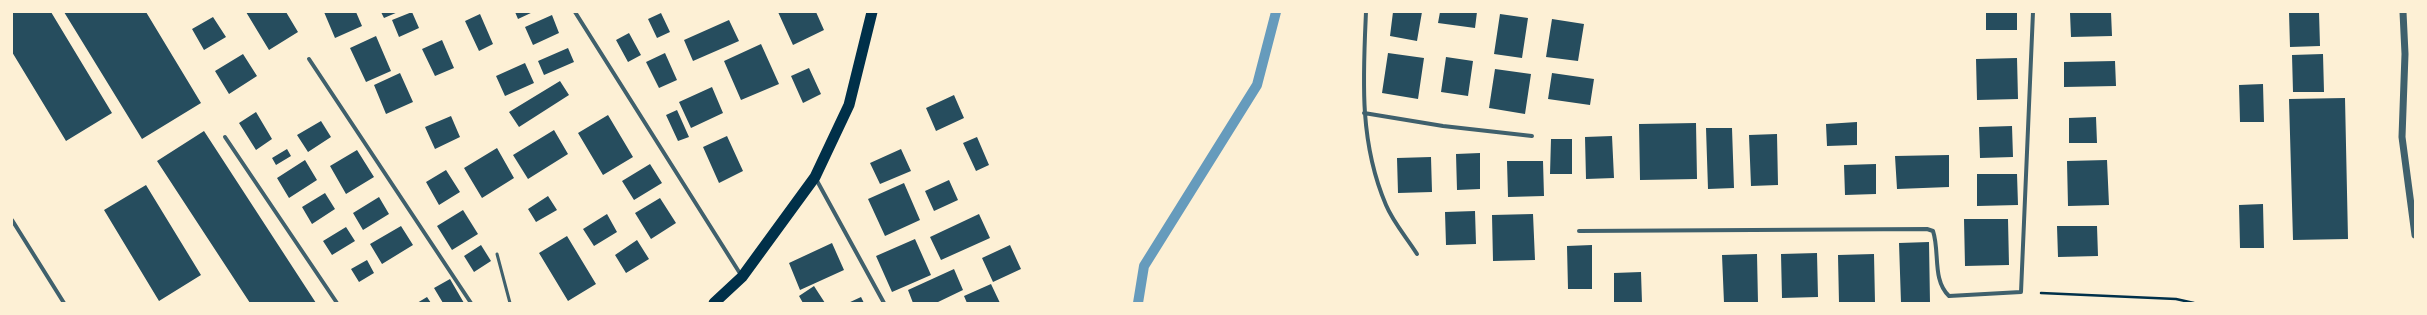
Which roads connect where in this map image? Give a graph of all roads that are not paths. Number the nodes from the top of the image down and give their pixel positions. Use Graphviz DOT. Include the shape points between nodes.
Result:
graph roads {
  1 [pos="575,12"];
  2 [pos="872,12"];
  3 [pos="1366,12"];
  4 [pos="2033,12"];
  5 [pos="2403,12"];
  6 [pos="309,59"];
  7 [pos="1364,113"];
  8 [pos="1532,136"];
  9 [pos="225,137"];
  10 [pos="815,177"];
  11 [pos="12,220"];
  12 [pos="1579,231"];
  13 [pos="2415,235"];
  14 [pos="497,254"];
  15 [pos="1417,254"];
  16 [pos="742,277"];
  17 [pos="64,303"];
  18 [pos="337,303"];
  19 [pos="471,303"];
  20 [pos="510,303"];
  21 [pos="714,303"];
  22 [pos="884,303"];
  1 -- 16 [label="street"];
  2 -- 10 [label="highway" via="849,105"];
  3 -- 7 [label="street"];
  4 -- 12 [label="street" via="2021,292 1949,296 1942,290 1939,278 1933,231 1927,229"];
  5 -- 13 [label="street" via="2405,54 2402,137"];
  6 -- 19 [label="street"];
  7 -- 8 [label="street" via="1443,126"];
  7 -- 15 [label="street" via="1365,132 1386,205"];
  9 -- 18 [label="street"];
  10 -- 16 [label="highway"];
  10 -- 22 [label="street"];
  11 -- 17 [label="street"];
  14 -- 20 [label="lane"];
  16 -- 21 [label="highway"];
}
